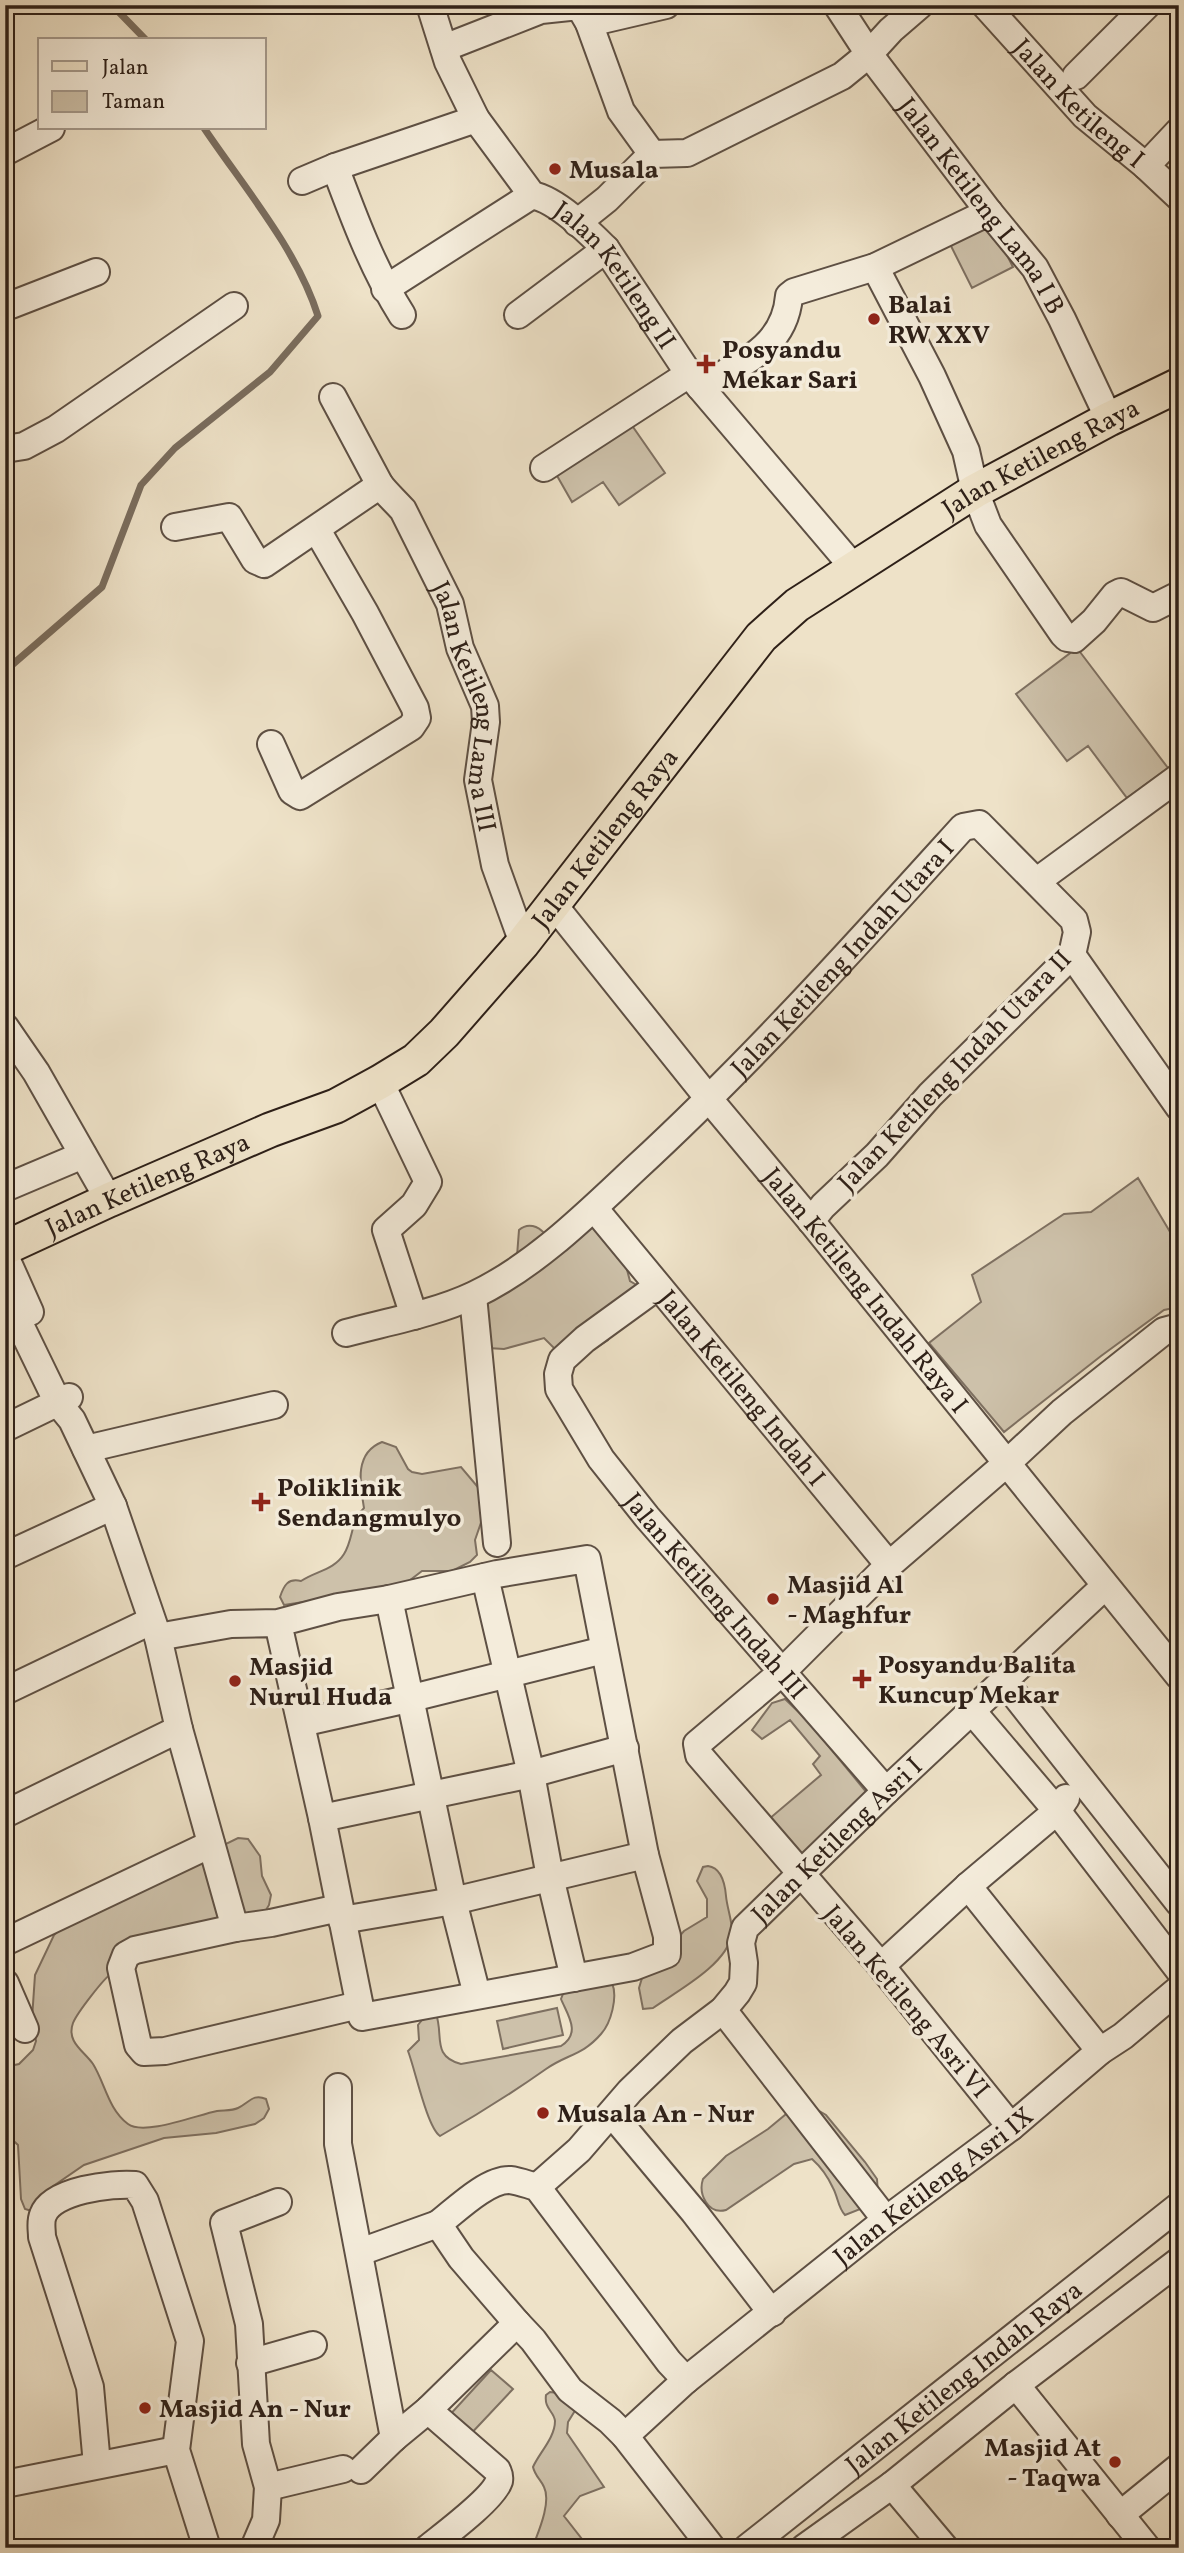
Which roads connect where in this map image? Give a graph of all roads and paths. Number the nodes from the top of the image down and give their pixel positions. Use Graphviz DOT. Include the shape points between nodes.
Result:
graph roads {
  1 [pos="430,5"];
  2 [pos="666,5"];
  3 [pos="837,5"];
  4 [pos="920,5"];
  5 [pos="985,5"];
  6 [pos="1147,5"];
  7 [pos="541,7"];
  8 [pos="589,23"];
  9 [pos="444,48"];
  10 [pos="869,54"];
  11 [pos="1076,76"];
  12 [pos="475,119"];
  13 [pos="47,130"];
  14 [pos="1179,131"];
  15 [pos="5,152"];
  16 [pos="652,153"];
  17 [pos="1146,166"];
  18 [pos="335,167"];
  19 [pos="302,181"];
  20 [pos="532,195"];
  21 [pos="1179,197"];
  22 [pos="989,212"];
  23 [pos="577,223"];
  24 [pos="606,249"];
  25 [pos="875,267"];
  26 [pos="96,272"];
  27 [pos="385,289"];
  28 [pos="5,304"];
  29 [pos="234,306"];
  30 [pos="402,315"];
  31 [pos="518,315"];
  32 [pos="695,380"];
  33 [pos="1179,385"];
  34 [pos="333,397"];
  35 [pos="1109,419"];
  36 [pos="5,449"];
  37 [pos="544,468"];
  38 [pos="380,485"];
  39 [pos="975,491"];
  40 [pos="175,527"];
  41 [pos="317,530"];
  42 [pos="854,568"];
  43 [pos="1179,595"];
  44 [pos="271,744"];
  45 [pos="1179,777"];
  46 [pos="979,824"];
  47 [pos="1037,881"];
  48 [pos="554,904"];
  49 [pos="523,943"];
  50 [pos="1072,955"];
  51 [pos="5,1027"];
  52 [pos="380,1082"];
  53 [pos="709,1099"];
  54 [pos="1179,1107"];
  55 [pos="83,1155"];
  56 [pos="5,1188"];
  57 [pos="109,1200"];
  58 [pos="594,1208"];
  59 [pos="811,1221"];
  60 [pos="5,1248"];
  61 [pos="5,1256"];
  62 [pos="658,1286"];
  63 [pos="5,1294"];
  64 [pos="473,1296"];
  65 [pos="414,1316"];
  66 [pos="346,1333"];
  67 [pos="1174,1335"];
  68 [pos="274,1405"];
  69 [pos="66,1407"];
  70 [pos="5,1428"];
  71 [pos="86,1449"];
  72 [pos="1007,1463"];
  73 [pos="113,1506"];
  74 [pos="497,1544"];
  75 [pos="5,1556"];
  76 [pos="889,1565"];
  77 [pos="485,1577"];
  78 [pos="1105,1586"];
  79 [pos="389,1600"];
  80 [pos="278,1623"];
  81 [pos="154,1629"];
  82 [pos="604,1650"];
  83 [pos="781,1673"];
  84 [pos="507,1674"];
  85 [pos="1179,1676"];
  86 [pos="1004,1681"];
  87 [pos="5,1691"];
  88 [pos="412,1698"];
  89 [pos="972,1711"];
  90 [pos="301,1723"];
  91 [pos="179,1729"];
  92 [pos="625,1748"];
  93 [pos="531,1774"];
  94 [pos="1079,1779"];
  95 [pos="886,1791"];
  96 [pos="430,1797"];
  97 [pos="1056,1811"];
  98 [pos="5,1814"];
  99 [pos="322,1818"];
  100 [pos="211,1844"];
  101 [pos="645,1855"];
  102 [pos="802,1872"];
  103 [pos="550,1877"];
  104 [pos="968,1886"];
  105 [pos="453,1901"];
  106 [pos="1179,1903"];
  107 [pos="340,1914"];
  108 [pos="235,1928"];
  109 [pos="5,1942"];
  110 [pos="881,1966"];
  111 [pos="1179,1970"];
  112 [pos="575,1978"];
  113 [pos="5,1983"];
  114 [pos="1179,1989"];
  115 [pos="477,1995"];
  116 [pos="723,2010"];
  117 [pos="361,2011"];
  118 [pos="25,2029"];
  119 [pos="1100,2051"];
  120 [pos="338,2087"];
  121 [pos="611,2114"];
  122 [pos="1011,2127"];
  123 [pos="537,2187"];
  124 [pos="278,2202"];
  125 [pos="1179,2206"];
  126 [pos="886,2220"];
  127 [pos="438,2224"];
  128 [pos="360,2252"];
  129 [pos="1179,2261"];
  130 [pos="772,2313"];
  131 [pos="517,2323"];
  132 [pos="313,2345"];
  133 [pos="250,2363"];
  134 [pos="686,2380"];
  135 [pos="1016,2385"];
  136 [pos="428,2410"];
  137 [pos="625,2436"];
  138 [pos="394,2438"];
  139 [pos="176,2450"];
  140 [pos="97,2465"];
  141 [pos="1179,2467"];
  142 [pos="5,2484"];
  143 [pos="892,2485"];
  144 [pos="268,2487"];
  145 [pos="1120,2515"];
  146 [pos="207,2548"];
  147 [pos="254,2548"];
  148 [pos="428,2548"];
  149 [pos="712,2548"];
  150 [pos="747,2548"];
  151 [pos="804,2548"];
  152 [pos="945,2548"];
  153 [pos="1147,2548"];
  1 -- 9 [label="street, Jalan Ketileng II"];
  2 -- 8 [label="street"];
  3 -- 10 [label="street, Jalan Ketileng Lama I B"];
  4 -- 10 [label="street"];
  5 -- 17 [label="street, Jalan Ketileng I" via="1085,116"];
  6 -- 11 [label="street"];
  7 -- 8 [label="street" via="579,6"];
  7 -- 9 [label="street"];
  8 -- 16 [label="street" via="621,111"];
  9 -- 12 [label="street, Jalan Ketileng II"];
  10 -- 16 [label="street" via="842,76 704,146 687,153"];
  10 -- 22 [label="street, Jalan Ketileng Lama I B"];
  12 -- 18 [label="street"];
  12 -- 20 [label="street, Jalan Ketileng II"];
  13 -- 15 [label="street"];
  14 -- 17 [label="street"];
  16 -- 23 [label="street"];
  17 -- 21 [label="street, Jalan Ketileng I"];
  18 -- 19 [label="street"];
  18 -- 27 [label="street"];
  20 -- 23 [label="street, Jalan Ketileng II" via="545,198"];
  20 -- 27 [label="street"];
  22 -- 25 [label="street"];
  22 -- 35 [label="street, Jalan Ketileng Lama I B" via="1035,268"];
  23 -- 24 [label="street, Jalan Ketileng II"];
  24 -- 31 [label="street"];
  24 -- 32 [label="street, Jalan Ketileng II"];
  25 -- 32 [label="street" via="794,292 789,296 788,313 767,347"];
  25 -- 39 [label="street" via="966,451"];
  26 -- 28 [label="street"];
  27 -- 30 [label="street"];
  29 -- 36 [label="street" via="56,429 24,446"];
  32 -- 37 [label="street"];
  32 -- 42 [label="street, Jalan Ketileng II"];
  33 -- 35 [label="main road, Jalan Ketileng Raya"];
  34 -- 38 [label="street, Jalan Ketileng Lama III"];
  35 -- 39 [label="main road, Jalan Ketileng Raya"];
  38 -- 41 [label="street"];
  38 -- 49 [label="street, Jalan Ketileng Lama III" via="403,510 450,604 460,648 485,706 478,780 495,865"];
  39 -- 42 [label="main road, Jalan Ketileng Raya"];
  39 -- 43 [label="street" via="988,525 1067,638 1074,639 1086,629 1121,592 1153,608"];
  40 -- 41 [label="street" via="229,517 261,564"];
  41 -- 44 [label="street" via="417,718 411,727 300,796 292,791"];
  42 -- 48 [label="main road, Jalan Ketileng Raya" via="797,605 761,637"];
  45 -- 47 [label="street"];
  46 -- 47 [label="street, Jalan Ketileng Indah Utara II"];
  46 -- 53 [label="street, Jalan Ketileng Indah Utara I" via="963,827"];
  47 -- 50 [label="street, Jalan Ketileng Indah Utara II" via="1074,920 1077,932"];
  48 -- 49 [label="main road, Jalan Ketileng Raya"];
  48 -- 53 [label="street, Jalan Ketileng Indah Raya I"];
  49 -- 52 [label="main road, Jalan Ketileng Raya" via="444,1034 416,1060"];
  50 -- 54 [label="street"];
  50 -- 59 [label="street, Jalan Ketileng Indah Utara II"];
  51 -- 55 [label="street"];
  52 -- 57 [label="main road, Jalan Ketileng Raya" via="336,1107 270,1130"];
  52 -- 65 [label="street" via="428,1182 414,1205 386,1230"];
  53 -- 58 [label="street"];
  53 -- 59 [label="street, Jalan Ketileng Indah Raya I"];
  55 -- 56 [label="street"];
  55 -- 57 [label="street"];
  57 -- 60 [label="main road, Jalan Ketileng Raya"];
  58 -- 62 [label="street, Jalan Ketileng Indah I"];
  58 -- 64 [label="street" via="534,1260"];
  59 -- 72 [label="street, Jalan Ketileng Indah Raya I"];
  61 -- 69 [label="street"];
  62 -- 76 [label="street, Jalan Ketileng Indah I"];
  62 -- 83 [label="street, Jalan Ketileng Indah III" via="562,1360 559,1389 601,1459"];
  63 -- 69 [label="street"];
  64 -- 65 [label="street"];
  64 -- 74 [label="street"];
  65 -- 66 [label="street"];
  67 -- 72 [label="street" via="1062,1412"];
  68 -- 71 [label="street"];
  69 -- 70 [label="street"];
  69 -- 71 [label="street"];
  71 -- 73 [label="street"];
  72 -- 76 [label="street"];
  72 -- 78 [label="street, Jalan Ketileng Indah Raya I"];
  73 -- 75 [label="street"];
  73 -- 81 [label="street"];
  76 -- 83 [label="street"];
  77 -- 79 [label="street"];
  77 -- 82 [label="street" via="587,1559"];
  77 -- 84 [label="street"];
  78 -- 85 [label="street, Jalan Ketileng Indah Raya I"];
  78 -- 86 [label="street, Jalan Ketileng Asri I"];
  79 -- 80 [label="street" via="338,1606"];
  79 -- 88 [label="street"];
  80 -- 81 [label="street"];
  80 -- 90 [label="street"];
  81 -- 87 [label="street"];
  81 -- 91 [label="street"];
  82 -- 84 [label="street"];
  82 -- 92 [label="street"];
  83 -- 95 [label="street, Jalan Ketileng Indah III"];
  83 -- 102 [label="street, Jalan Ketileng Asri VI" via="696,1747"];
  84 -- 88 [label="street"];
  84 -- 93 [label="street"];
  86 -- 89 [label="street, Jalan Ketileng Asri I"];
  86 -- 94 [label="street"];
  88 -- 90 [label="street"];
  88 -- 96 [label="street"];
  89 -- 95 [label="street, Jalan Ketileng Asri I"];
  89 -- 97 [label="street"];
  90 -- 99 [label="street"];
  91 -- 98 [label="street"];
  91 -- 100 [label="street"];
  92 -- 93 [label="street"];
  92 -- 101 [label="street"];
  93 -- 96 [label="street"];
  93 -- 103 [label="street"];
  94 -- 97 [label="street"];
  94 -- 106 [label="street"];
  95 -- 102 [label="street, Jalan Ketileng Asri I"];
  96 -- 99 [label="street"];
  96 -- 105 [label="street"];
  97 -- 104 [label="street"];
  97 -- 111 [label="street"];
  99 -- 107 [label="street"];
  100 -- 108 [label="street"];
  100 -- 109 [label="street"];
  101 -- 103 [label="street"];
  101 -- 112 [label="street" via="667,1936 667,1954 633,1967"];
  102 -- 110 [label="street, Jalan Ketileng Asri VI"];
  102 -- 116 [label="street, Jalan Ketileng Asri I" via="745,1928 741,1943 744,1983"];
  103 -- 105 [label="street"];
  103 -- 112 [label="street"];
  104 -- 110 [label="street"];
  104 -- 119 [label="street"];
  105 -- 107 [label="street"];
  105 -- 115 [label="street"];
  107 -- 108 [label="street"];
  107 -- 117 [label="street"];
  108 -- 117 [label="street" via="126,1955 121,1968 138,2045 144,2052"];
  110 -- 122 [label="street, Jalan Ketileng Asri VI"];
  112 -- 115 [label="street"];
  113 -- 118 [label="street"];
  114 -- 119 [label="street, Jalan Ketileng Asri IX"];
  115 -- 117 [label="street"];
  116 -- 121 [label="street, Jalan Ketileng Asri I" via="682,2041"];
  116 -- 126 [label="street"];
  119 -- 122 [label="street, Jalan Ketileng Asri IX"];
  120 -- 128 [label="street" via="338,2144"];
  121 -- 123 [label="street, Jalan Ketileng Asri I"];
  121 -- 130 [label="street"];
  122 -- 126 [label="street, Jalan Ketileng Asri IX"];
  123 -- 127 [label="street" via="508,2180 489,2186"];
  123 -- 134 [label="street"];
  124 -- 133 [label="street" via="224,2223 249,2324"];
  125 -- 150 [label="street, Jalan Ketileng Indah Raya"];
  126 -- 130 [label="street, Jalan Ketileng Asri IX"];
  127 -- 128 [label="street"];
  127 -- 131 [label="street"];
  128 -- 138 [label="street"];
  129 -- 135 [label="street, Jalan Ketileng Indah Raya"];
  130 -- 134 [label="street, Jalan Ketileng Asri IX"];
  131 -- 136 [label="street"];
  131 -- 137 [label="street" via="570,2390"];
  132 -- 133 [label="street"];
  133 -- 144 [label="street" via="257,2444"];
  134 -- 137 [label="street, Jalan Ketileng Asri IX"];
  135 -- 143 [label="street, Jalan Ketileng Indah Raya"];
  135 -- 145 [label="street"];
  136 -- 138 [label="street"];
  136 -- 148 [label="street" via="497,2470 499,2478 475,2509"];
  137 -- 149 [label="street"];
  138 -- 144 [label="street" via="352,2469"];
  139 -- 140 [label="street"];
  139 -- 140 [label="street" via="190,2341 145,2200 135,2185 93,2189 52,2202 41,2223 90,2386"];
  139 -- 146 [label="street"];
  140 -- 142 [label="street"];
  141 -- 145 [label="street"];
  143 -- 151 [label="street, Jalan Ketileng Indah Raya"];
  143 -- 152 [label="street"];
  144 -- 147 [label="street" via="266,2520"];
  145 -- 153 [label="street"];
}
